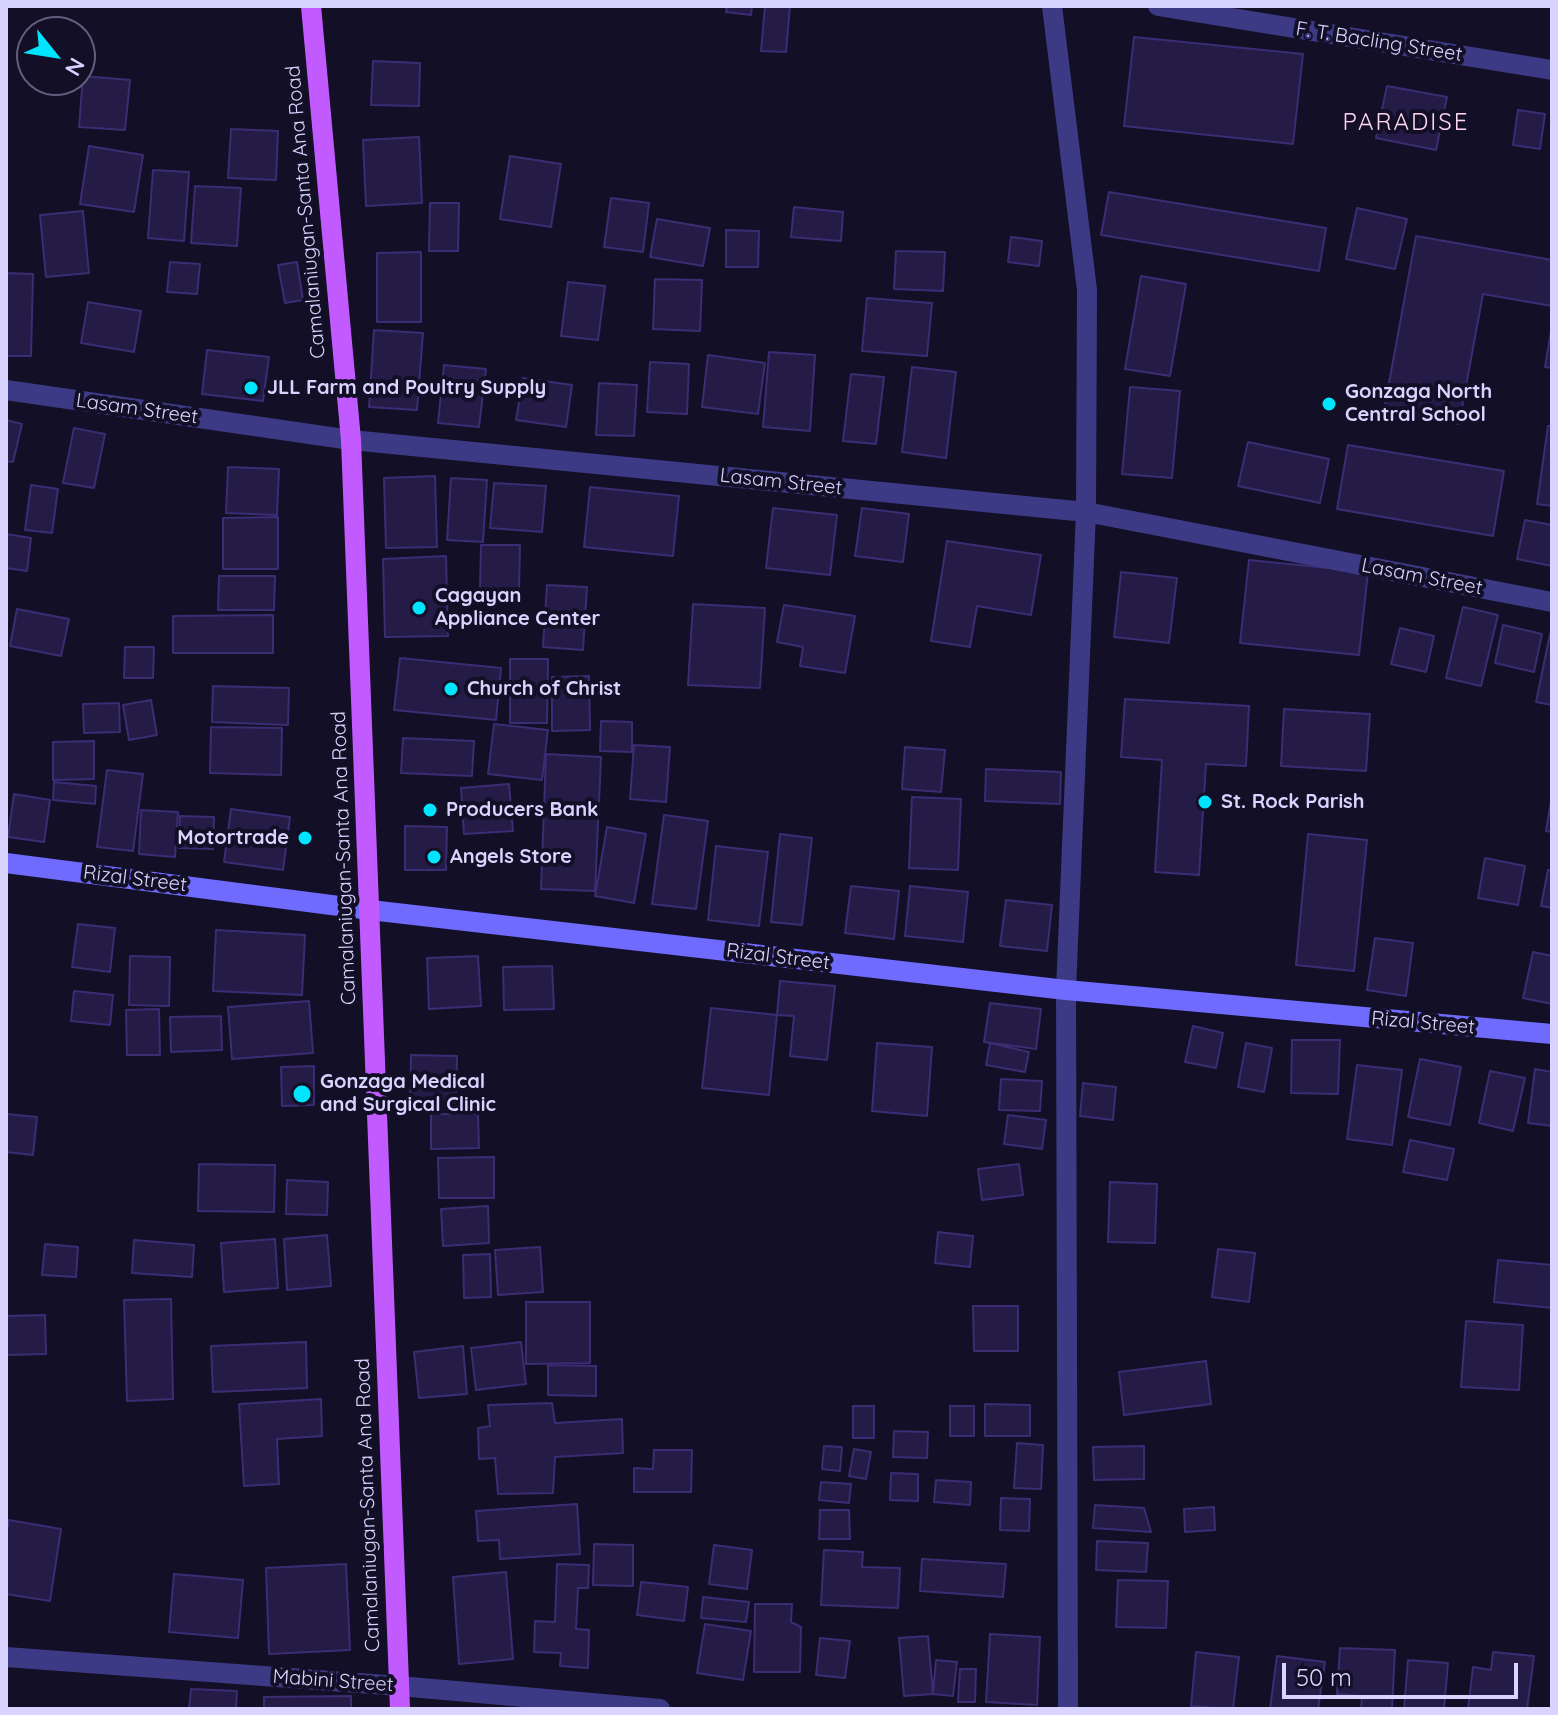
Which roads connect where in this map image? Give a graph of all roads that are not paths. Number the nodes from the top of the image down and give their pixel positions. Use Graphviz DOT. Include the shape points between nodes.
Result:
graph roads {
  1 [pos="311,6"];
  2 [pos="1052,6"];
  3 [pos="1158,6"];
  4 [pos="1552,70"];
  5 [pos="6,390"];
  6 [pos="351,440"];
  7 [pos="1086,512"];
  8 [pos="1552,602"];
  9 [pos="6,863"];
  10 [pos="370,910"];
  11 [pos="1066,990"];
  12 [pos="1552,1034"];
  13 [pos="6,1657"];
  14 [pos="399,1686"];
  15 [pos="400,1709"];
  16 [pos="660,1709"];
  17 [pos="1068,1709"];
  1 -- 6 [label="main road, Camalaniugan-Santa Ana Road"];
  2 -- 7 [label="street" via="1087,290"];
  3 -- 4 [label="street, F. T. Bacling Street"];
  5 -- 6 [label="street, Lasam Street"];
  6 -- 7 [label="street, Lasam Street"];
  6 -- 10 [label="main road, Camalaniugan-Santa Ana Road"];
  7 -- 8 [label="street, Lasam Street"];
  7 -- 11 [label="street"];
  9 -- 10 [label="street, Rizal Street"];
  10 -- 11 [label="street, Rizal Street"];
  10 -- 14 [label="main road, Camalaniugan-Santa Ana Road"];
  11 -- 12 [label="street, Rizal Street"];
  11 -- 17 [label="street"];
  13 -- 14 [label="street, Mabini Street"];
  14 -- 15 [label="main road, Camalaniugan-Santa Ana Road"];
  14 -- 16 [label="street, Mabini Street"];
}
